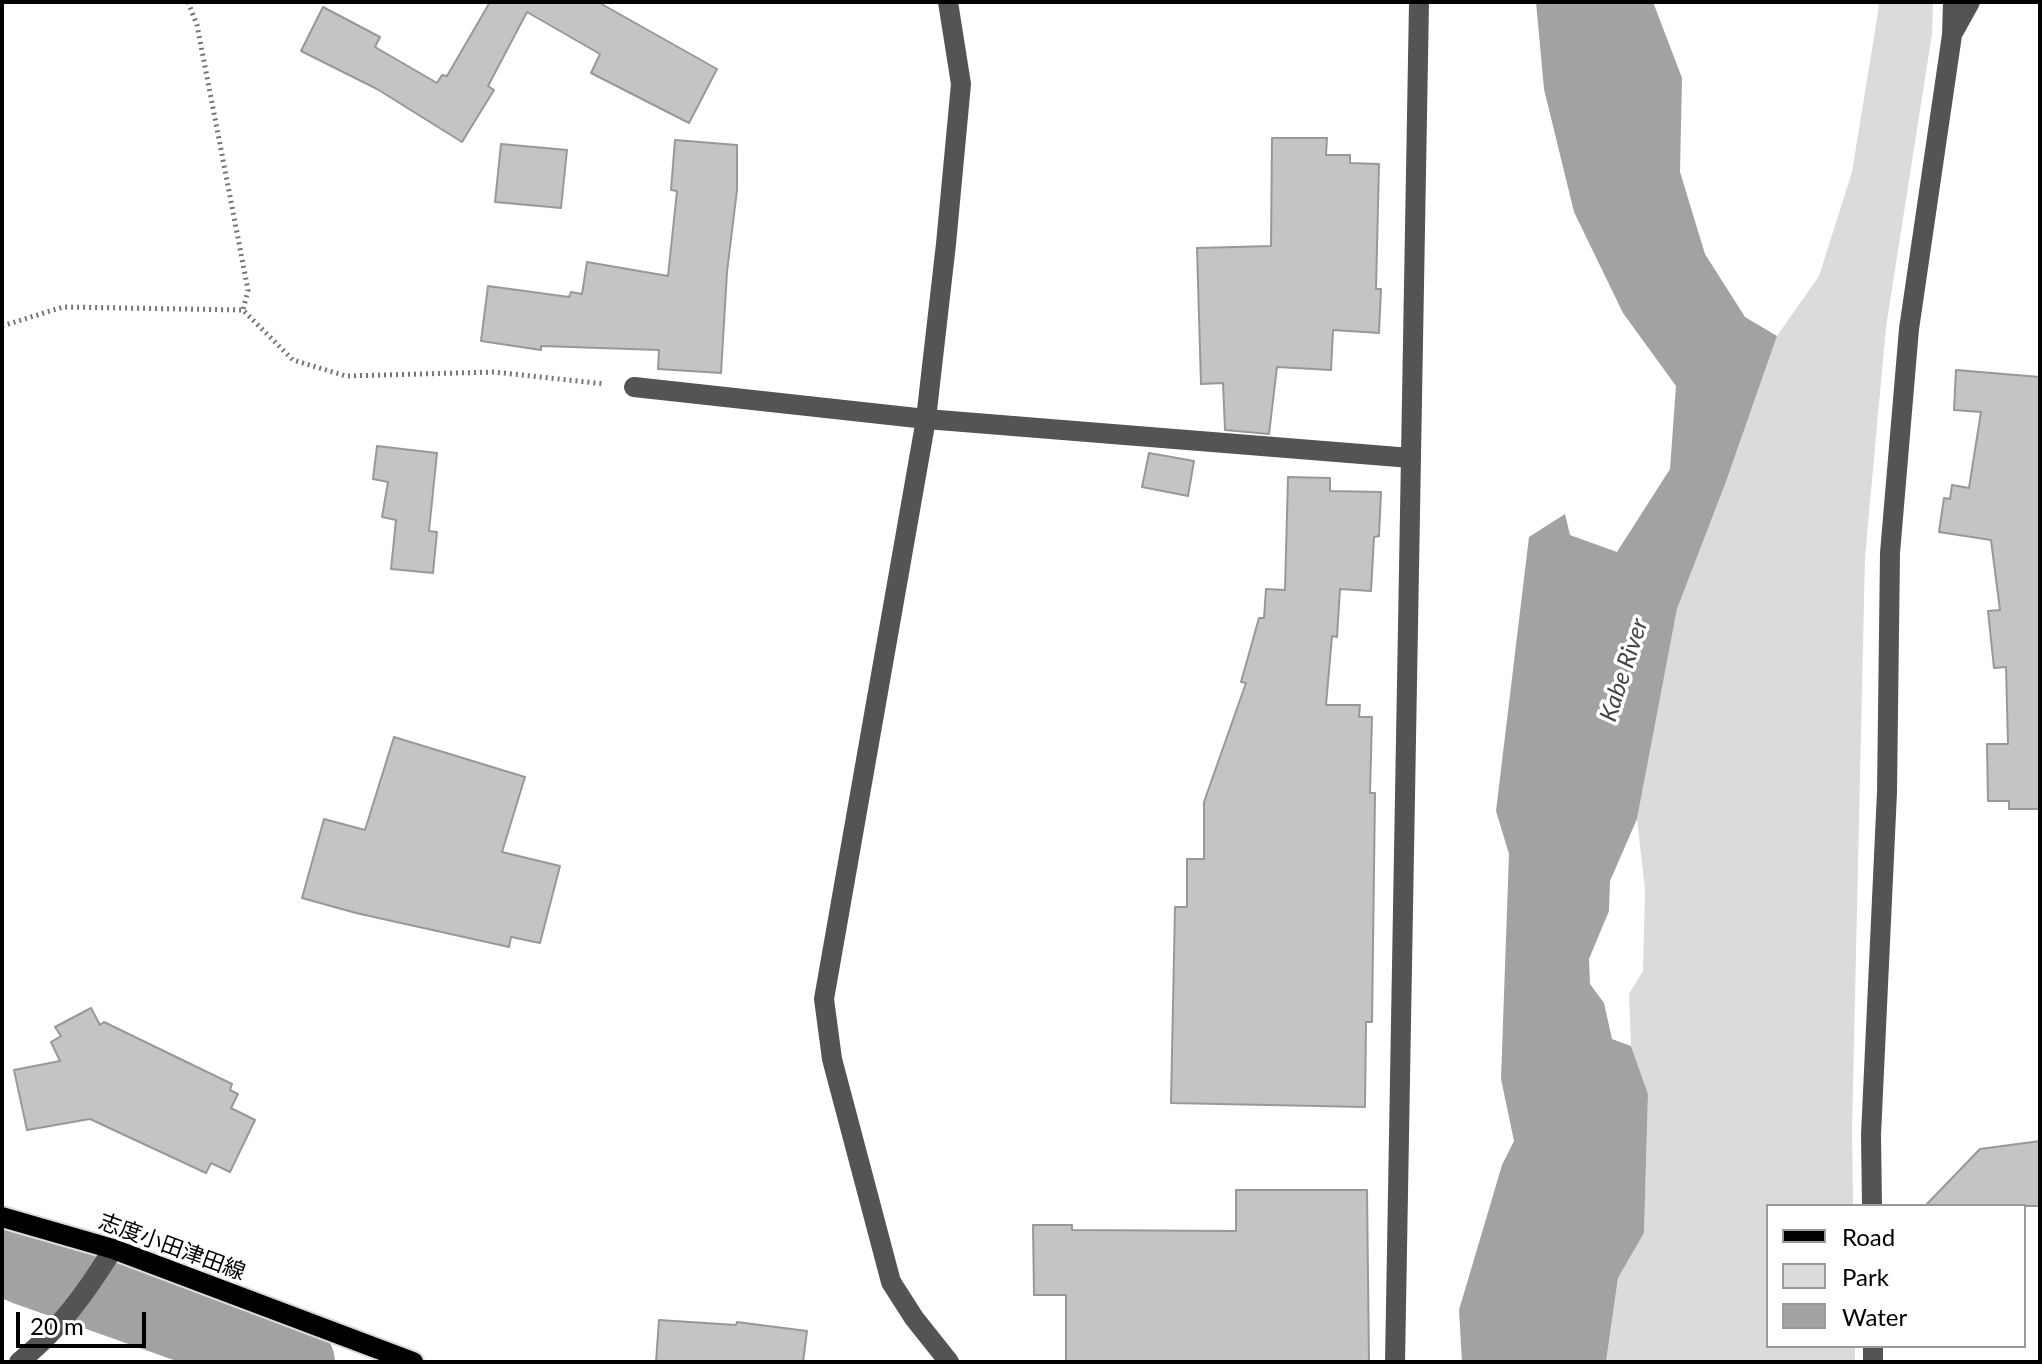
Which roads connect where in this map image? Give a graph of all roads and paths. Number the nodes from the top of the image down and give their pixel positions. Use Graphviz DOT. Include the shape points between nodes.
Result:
graph roads {
  1 [pos="188,2"];
  2 [pos="948,2"];
  3 [pos="1419,2"];
  4 [pos="1953,2"];
  5 [pos="1970,2"];
  6 [pos="1952,35"];
  7 [pos="243,310"];
  8 [pos="2,326"];
  9 [pos="634,387"];
  10 [pos="926,419"];
  11 [pos="1411,458"];
  12 [pos="1872,1204"];
  13 [pos="2,1217"];
  14 [pos="113,1249"];
  15 [pos="19,1362"];
  16 [pos="413,1362"];
  17 [pos="949,1362"];
  18 [pos="1395,1362"];
  1 -- 7 [label="path" via="197,25 248,290"];
  2 -- 10 [label="street" via="961,84"];
  3 -- 11 [label="street"];
  4 -- 6 [label="street"];
  5 -- 6 [label="street"];
  6 -- 12 [label="street" via="1909,329 1890,553"];
  7 -- 8 [label="path" via="63,307"];
  7 -- 9 [label="path" via="293,360 346,376 494,372"];
  9 -- 10 [label="street"];
  10 -- 11 [label="street"];
  10 -- 17 [label="street" via="824,999 832,1059 891,1282"];
  11 -- 18 [label="street"];
  13 -- 14 [label="main road, 志度小田津田線"];
  14 -- 15 [label="street" via="81,1301"];
  14 -- 16 [label="main road, 志度小田津田線"];
}
